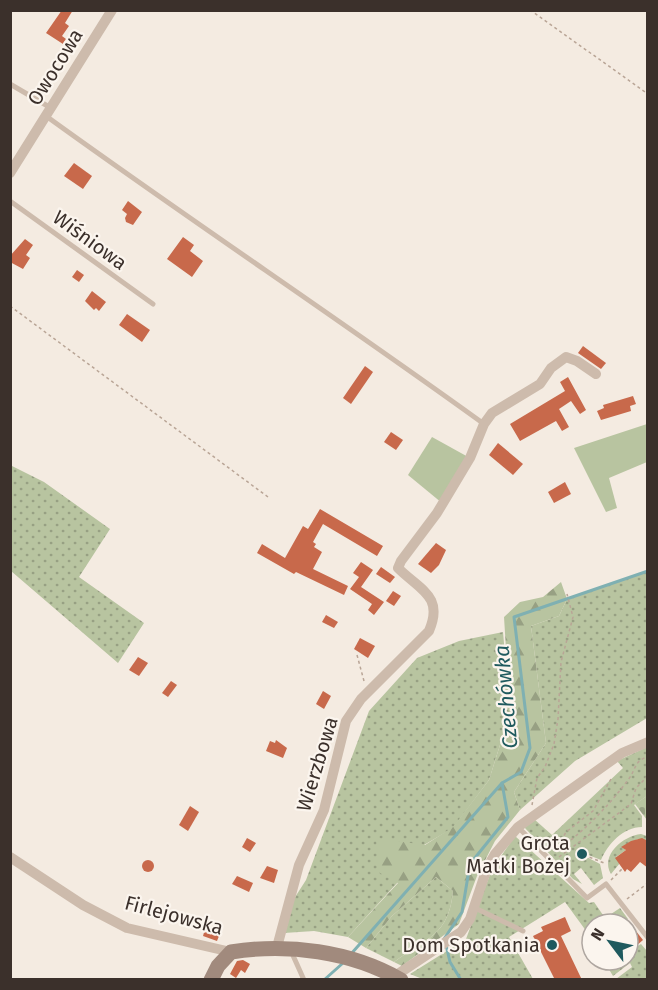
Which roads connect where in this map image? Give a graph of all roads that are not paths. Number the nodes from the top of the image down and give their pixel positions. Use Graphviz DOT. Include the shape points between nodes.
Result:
graph roads {
  1 [pos="112,10"];
  2 [pos="10,84"];
  3 [pos="49,112"];
  4 [pos="10,173"];
  5 [pos="10,201"];
  6 [pos="153,304"];
  7 [pos="597,374"];
  8 [pos="484,424"];
  9 [pos="648,742"];
  10 [pos="518,827"];
  11 [pos="10,857"];
  12 [pos="473,907"];
  13 [pos="523,931"];
  14 [pos="648,938"];
  15 [pos="283,948"];
  16 [pos="231,952"];
  17 [pos="395,978"];
  18 [pos="211,980"];
  19 [pos="304,980"];
  1 -- 3 [label="street, Owocowa"];
  2 -- 3 [label="lane"];
  3 -- 4 [label="street, Owocowa"];
  3 -- 8 [label="lane" via="164,202 330,312"];
  5 -- 6 [label="lane, Wiśniowa"];
  7 -- 8 [label="street" via="566,357 550,368 540,384 492,413"];
  8 -- 15 [label="street, Wierzbowa" via="470,458 398,568 431,598 435,617 429,631 361,699 346,721 324,810 299,865"];
  9 -- 10 [label="street" via="622,753"];
  10 -- 12 [label="street" via="487,868"];
  10 -- 14 [label="lane" via="587,898 606,884"];
  11 -- 16 [label="street, Firlejowska" via="127,928"];
  12 -- 13 [label="lane"];
  12 -- 17 [label="street" via="467,924"];
  15 -- 16 [label="street, Firlejowska"];
  15 -- 17 [label="street, Firlejowska" via="356,960"];
  15 -- 19 [label="lane"];
  16 -- 18 [label="street"];
}
